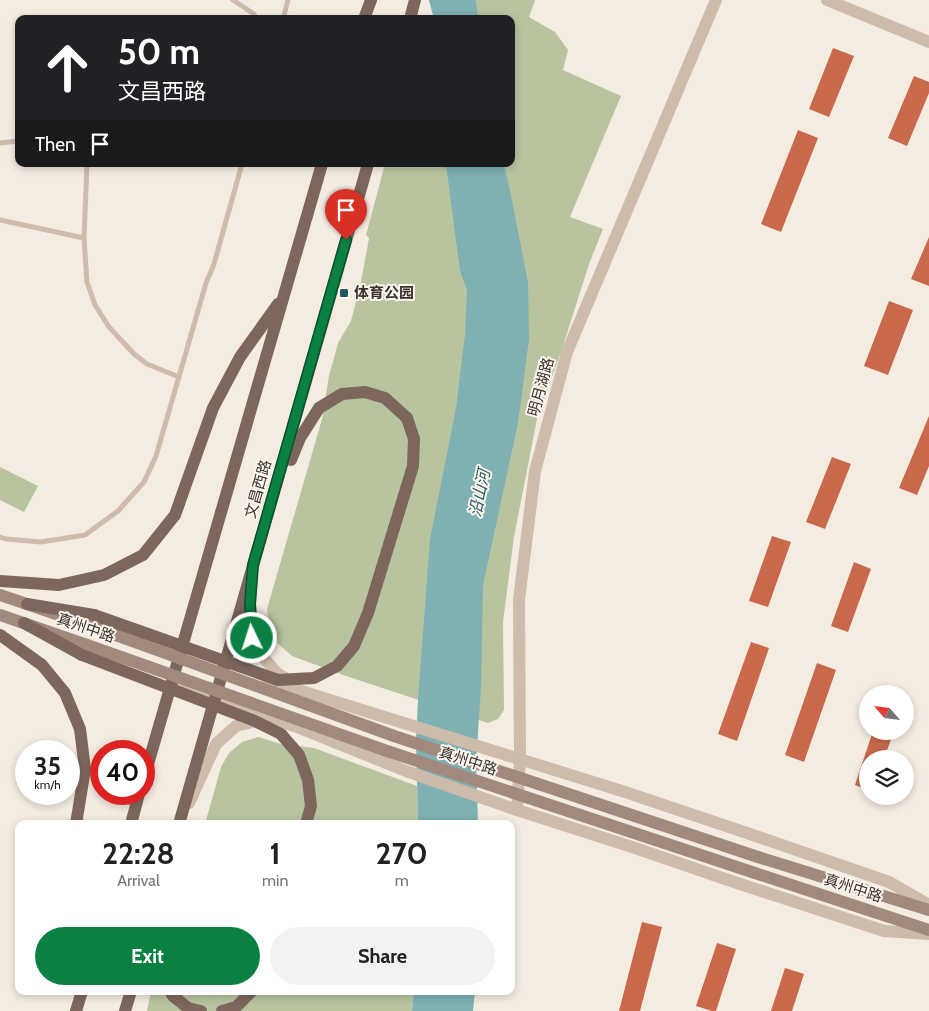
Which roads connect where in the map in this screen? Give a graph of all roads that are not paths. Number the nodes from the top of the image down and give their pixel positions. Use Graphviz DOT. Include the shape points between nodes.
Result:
graph roads {
  1 [pos="233,0"];
  2 [pos="288,0"];
  3 [pos="370,0"];
  4 [pos="415,0"];
  5 [pos="716,0"];
  6 [pos="827,0"];
  7 [pos="254,15"];
  8 [pos="284,15"];
  9 [pos="365,15"];
  10 [pos="411,15"];
  11 [pos="929,42"];
  12 [pos="15,141"];
  13 [pos="0,142"];
  14 [pos="87,167"];
  15 [pos="241,167"];
  16 [pos="321,167"];
  17 [pos="367,167"];
  18 [pos="0,220"];
  19 [pos="84,238"];
  20 [pos="284,295"];
  21 [pos="179,377"];
  22 [pos="265,525"];
  23 [pos="0,537"];
  24 [pos="253,565"];
  25 [pos="0,581"];
  26 [pos="0,595"];
  27 [pos="0,615"];
  28 [pos="92,620"];
  29 [pos="0,635"];
  30 [pos="84,650"];
  31 [pos="180,652"];
  32 [pos="224,667"];
  33 [pos="172,682"];
  34 [pos="312,694"];
  35 [pos="215,698"];
  36 [pos="297,727"];
  37 [pos="155,740"];
  38 [pos="520,760"];
  39 [pos="136,805"];
  40 [pos="517,810"];
  41 [pos="77,820"];
  42 [pos="131,820"];
  43 [pos="181,820"];
  44 [pos="182,820"];
  45 [pos="307,820"];
  46 [pos="929,905"];
  47 [pos="929,910"];
  48 [pos="929,932"];
  49 [pos="72,995"];
  50 [pos="81,995"];
  51 [pos="130,995"];
  52 [pos="172,995"];
  53 [pos="248,995"];
  54 [pos="75,1011"];
  55 [pos="125,1011"];
  56 [pos="201,1011"];
  57 [pos="222,1011"];
  1 -- 7 [label="lane"];
  2 -- 8 [label="lane"];
  3 -- 9 [label="main road"];
  4 -- 10 [label="main road"];
  5 -- 38 [label="street, 明月湖路" via="567,352 535,470 519,600"];
  6 -- 11 [label="street"];
  12 -- 13 [label="lane"];
  14 -- 19 [label="lane"];
  15 -- 21 [label="lane"];
  16 -- 20 [label="main road, 文昌西路"];
  17 -- 22 [label="main road, 文昌西路"];
  18 -- 19 [label="lane"];
  19 -- 21 [label="lane" via="87,282 95,305 109,327 147,364"];
  20 -- 25 [label="main road" via="240,357 213,408 174,515 143,555 104,575 59,585"];
  20 -- 31 [label="main road, 文昌西路"];
  21 -- 23 [label="lane" via="156,456 144,482 118,511 85,535 40,542"];
  22 -- 24 [label="main road, 文昌西路"];
  22 -- 28 [label="main road, bridge" via="300,438 319,408 342,394 365,392 385,398 406,418 414,440 414,466 368,614 354,646 337,666 314,678 278,680"];
  24 -- 32 [label="main road, 文昌西路"];
  24 -- 34 [label="street" via="252,638 277,673"];
  26 -- 28 [label="main road"];
  27 -- 30 [label="main road"];
  28 -- 47 [label="main road, 真州中路, bridge" via="394,736"];
  29 -- 41 [label="main road" via="42,665 65,693 80,728 84,769"];
  30 -- 45 [label="main road, bridge" via="282,734 300,755 308,780 311,806"];
  30 -- 48 [label="main road, 真州中路, bridge"];
  31 -- 32 [label="street, 真州中路"];
  31 -- 33 [label="main road, 文昌西路"];
  32 -- 34 [label="street, 真州中路"];
  32 -- 35 [label="main road, 文昌西路"];
  33 -- 35 [label="street, 真州中路"];
  33 -- 37 [label="main road, 文昌西路"];
  34 -- 38 [label="street, 真州中路"];
  35 -- 36 [label="street, 真州中路"];
  35 -- 43 [label="main road, 文昌西路"];
  36 -- 40 [label="street, 真州中路" via="406,771"];
  36 -- 44 [label="street" via="260,720 236,726 216,744"];
  38 -- 40 [label="street, 明月湖路"];
  38 -- 46 [label="street, 真州中路" via="622,791 889,882"];
  39 -- 42 [label="main road"];
  40 -- 48 [label="street, 真州中路" via="884,931"];
  49 -- 54 [label="main road"];
  50 -- 54 [label="main road"];
  51 -- 55 [label="main road"];
  52 -- 56 [label="main road" via="188,1008"];
  53 -- 57 [label="main road" via="236,1008"];
}
